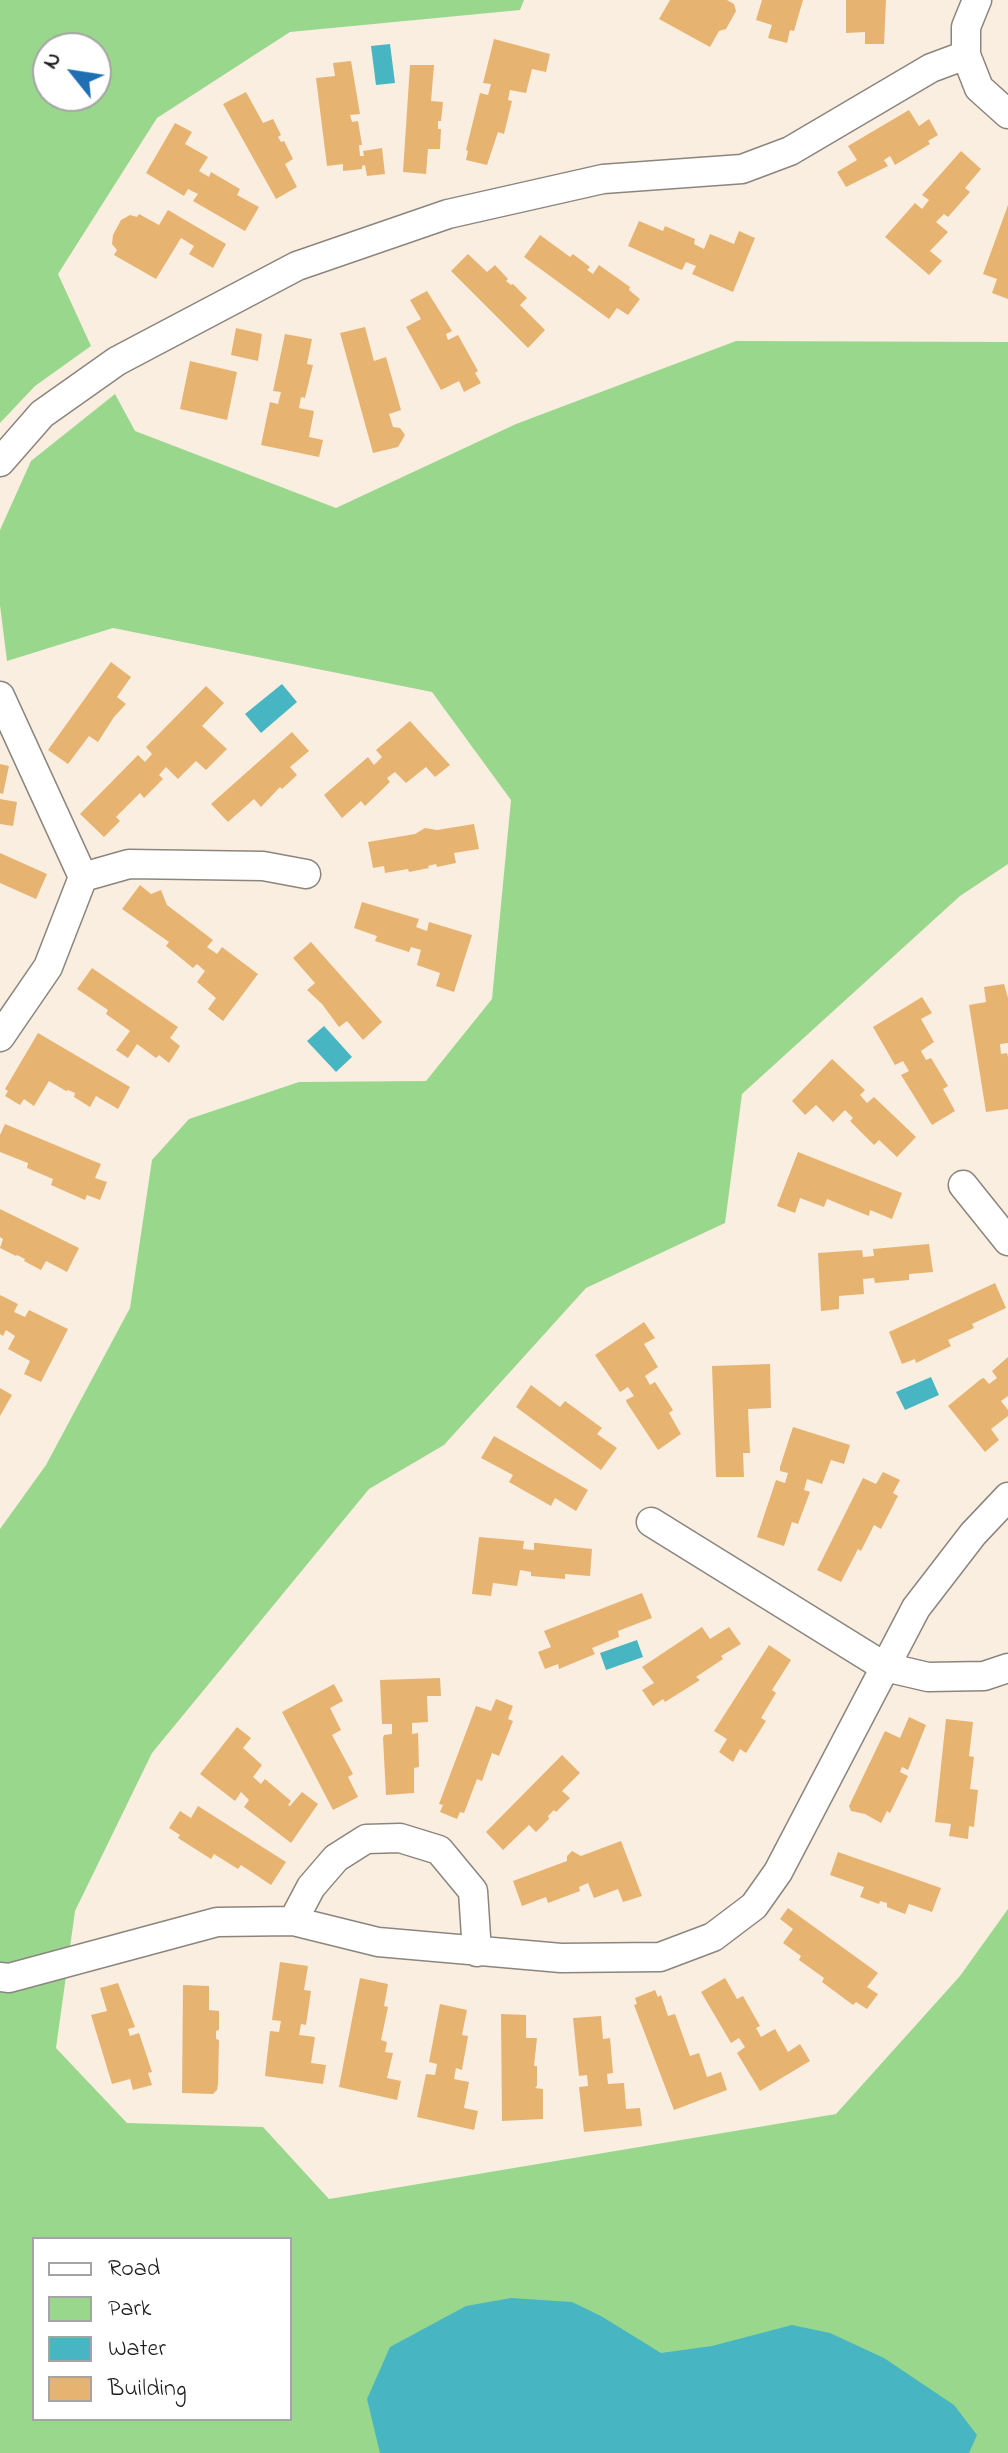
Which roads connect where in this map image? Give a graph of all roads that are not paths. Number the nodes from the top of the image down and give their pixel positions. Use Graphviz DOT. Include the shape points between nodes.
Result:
graph roads {
  1 [pos="977,0"];
  2 [pos="966,55"];
  3 [pos="1008,114"];
  4 [pos="0,462"];
  5 [pos="0,696"];
  6 [pos="306,874"];
  7 [pos="83,877"];
  8 [pos="0,1037"];
  9 [pos="963,1185"];
  10 [pos="1008,1241"];
  11 [pos="1008,1497"];
  12 [pos="651,1522"];
  13 [pos="885,1667"];
  14 [pos="1008,1668"];
  15 [pos="293,1921"];
  16 [pos="477,1952"];
  17 [pos="0,1977"];
  1 -- 2 [label="street" via="966,27"];
  2 -- 3 [label="street" via="979,88"];
  2 -- 4 [label="street" via="931,68 790,151 742,169 603,179 448,214 297,266 117,361 42,414"];
  5 -- 7 [label="street"];
  6 -- 7 [label="street" via="263,866 129,864"];
  7 -- 8 [label="street" via="48,967"];
  9 -- 10 [label="street"];
  11 -- 13 [label="street" via="916,1608"];
  12 -- 13 [label="street"];
  13 -- 14 [label="street" via="928,1677 984,1676"];
  13 -- 16 [label="street" via="778,1872 754,1906 713,1937 660,1957"];
  15 -- 16 [label="street" via="378,1942"];
  15 -- 16 [label="street" via="311,1887 336,1858 366,1839 400,1838 439,1850 473,1891"];
  15 -- 17 [label="street" via="217,1922"];
}
